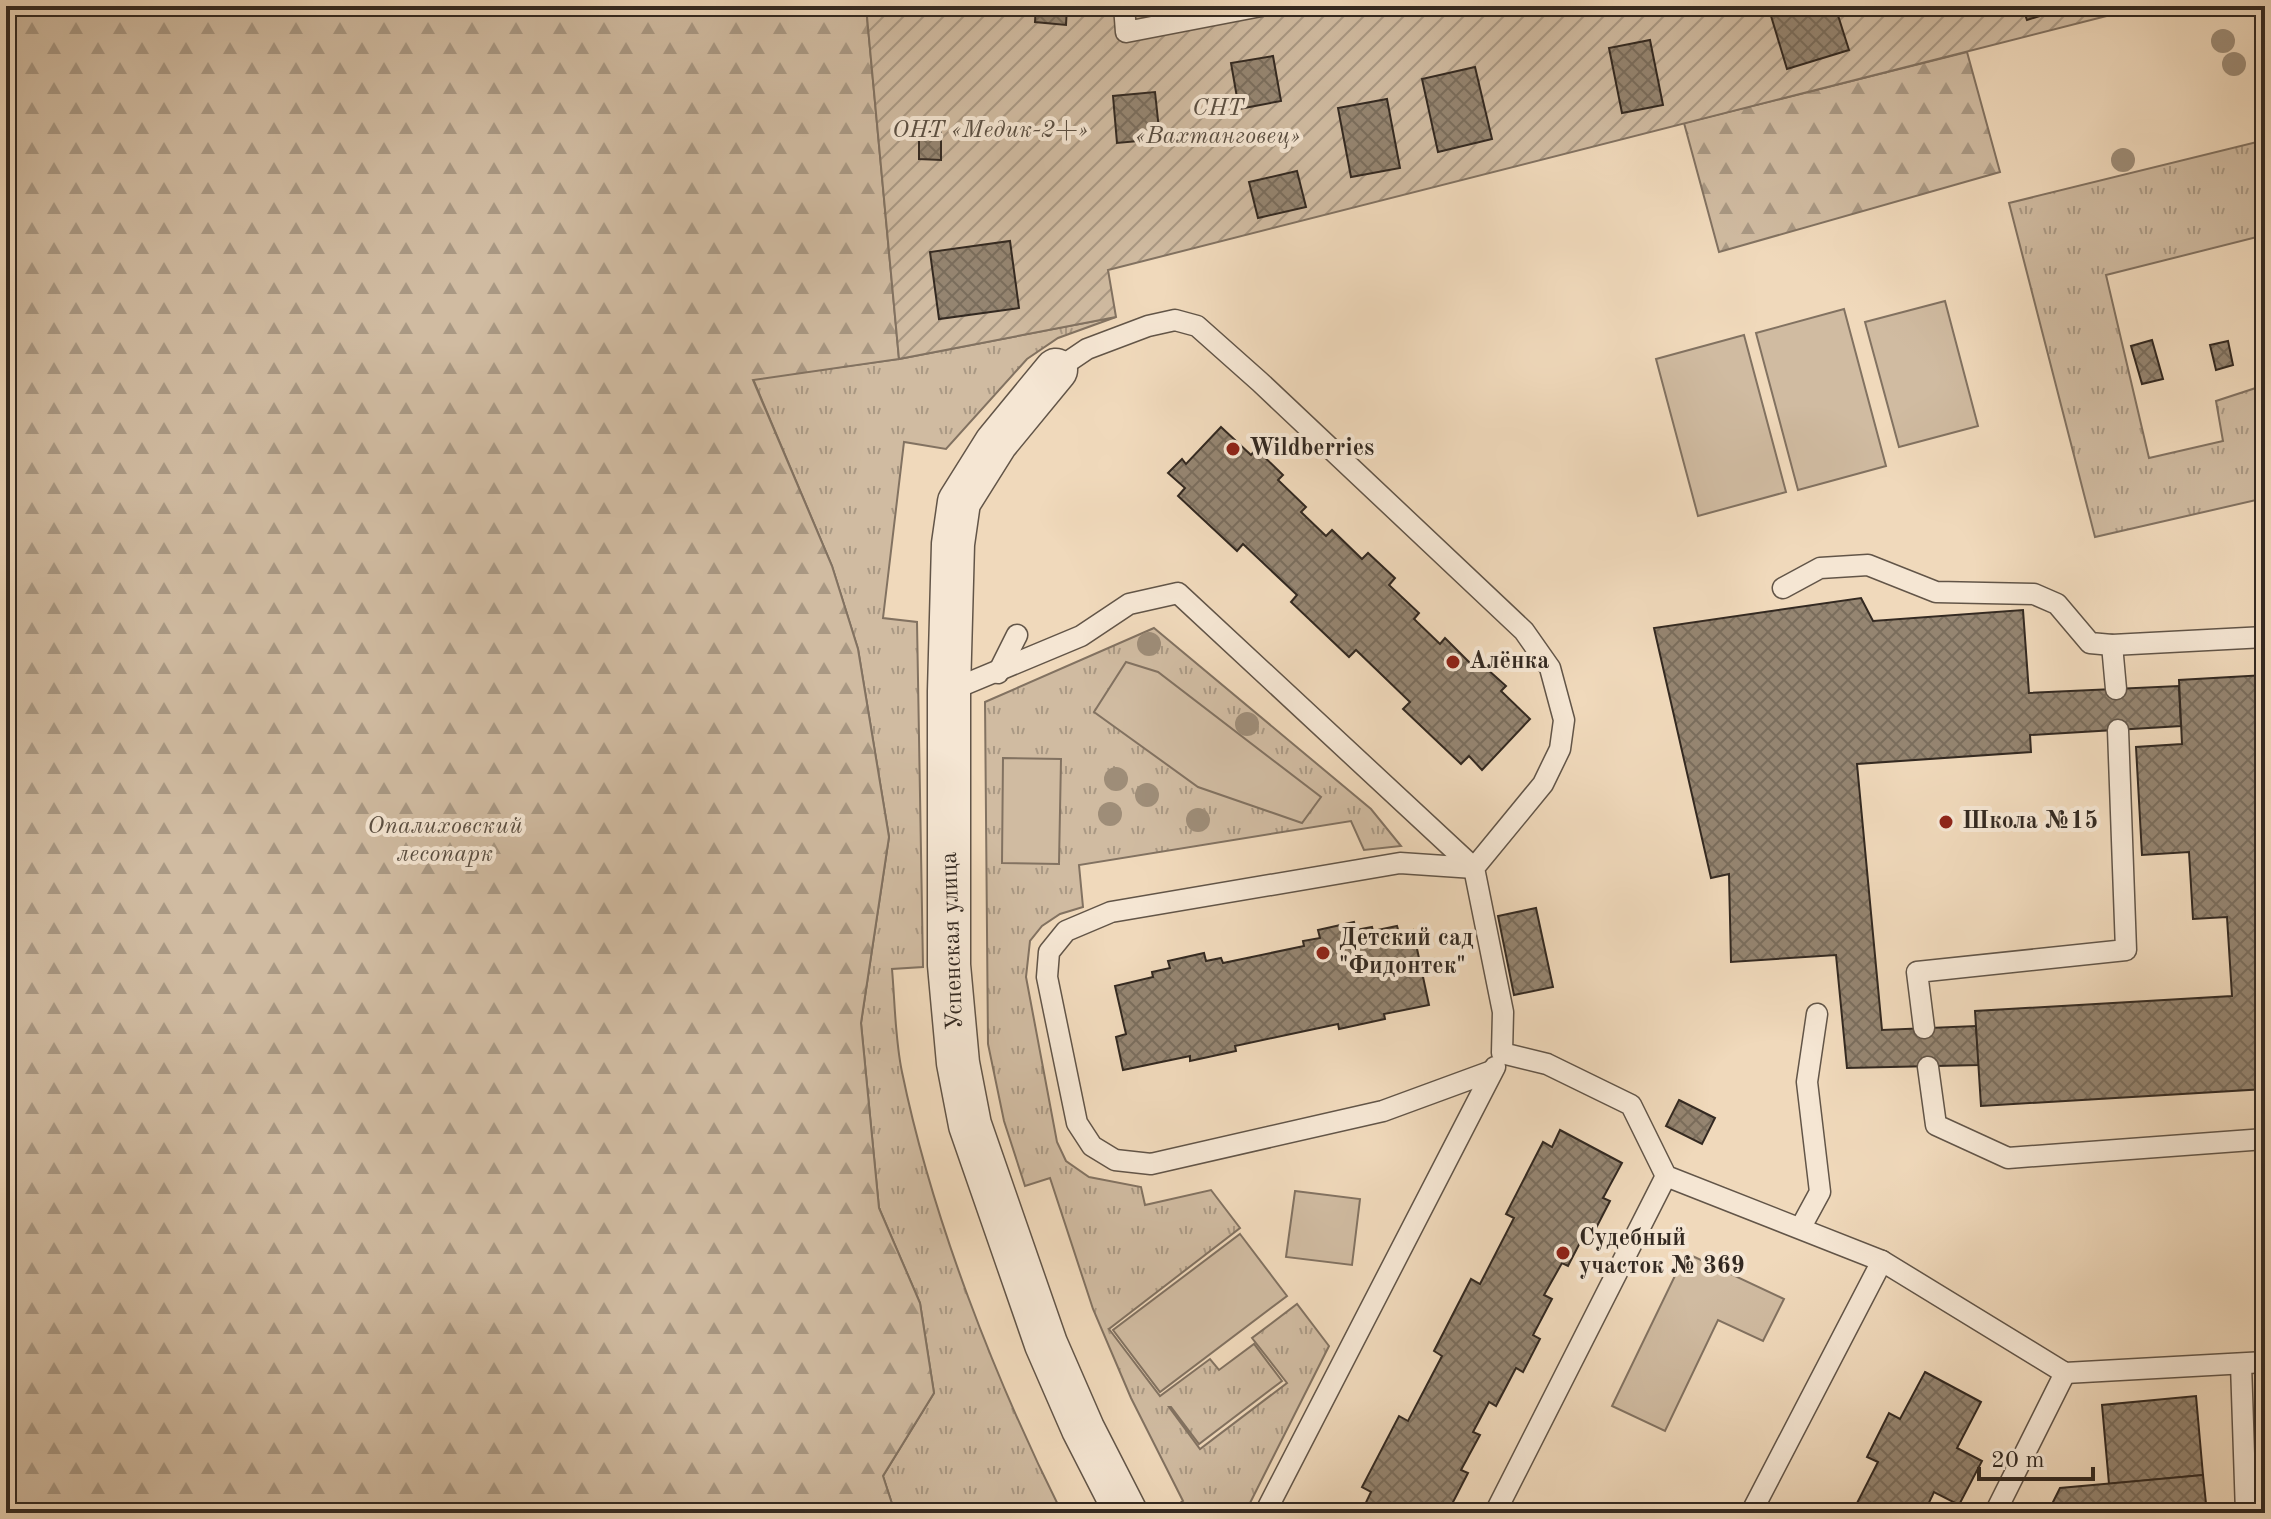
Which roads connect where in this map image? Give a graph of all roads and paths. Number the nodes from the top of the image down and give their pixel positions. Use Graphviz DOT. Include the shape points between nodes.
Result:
graph roads {
  1 [pos="1124,6"];
  2 [pos="1261,6"];
  3 [pos="1056,370"];
  4 [pos="1783,588"];
  5 [pos="1017,635"];
  6 [pos="2265,637"];
  7 [pos="2112,645"];
  8 [pos="998,673"];
  9 [pos="2116,689"];
  10 [pos="949,691"];
  11 [pos="2118,730"];
  12 [pos="1474,868"];
  13 [pos="1817,1014"];
  14 [pos="1924,1028"];
  15 [pos="1497,1062"];
  16 [pos="1928,1067"];
  17 [pos="2265,1139"];
  18 [pos="1666,1176"];
  19 [pos="1801,1227"];
  20 [pos="1882,1261"];
  21 [pos="2265,1362"];
  22 [pos="2241,1364"];
  23 [pos="2065,1373"];
  24 [pos="1126,1513"];
  25 [pos="1265,1513"];
  26 [pos="1495,1513"];
  27 [pos="1751,1513"];
  28 [pos="1995,1513"];
  29 [pos="2246,1513"];
  1 -- 2 [label="lane" via="1126,32"];
  3 -- 10 [label="street, Успенская улица" via="996,443 959,502"];
  3 -- 12 [label="lane" via="1087,349 1148,326 1175,320 1197,326 1524,631 1550,668 1564,720 1560,749 1543,784"];
  4 -- 7 [label="lane" via="1820,568 1868,565 1936,592 2034,594 2057,604 2090,643"];
  5 -- 8 [label="lane"];
  6 -- 7 [label="lane"];
  7 -- 9 [label="lane"];
  8 -- 10 [label="lane"];
  8 -- 12 [label="lane" via="1081,636 1129,604 1178,593"];
  10 -- 24 [label="street, Успенская улица" via="949,965 970,1125 1046,1344"];
  11 -- 14 [label="lane" via="2126,950 1917,972"];
  12 -- 15 [label="lane" via="1503,1012"];
  12 -- 15 [label="lane" via="1400,863 1111,912 1066,931 1049,952 1047,977 1077,1123 1092,1146 1115,1160 1151,1164 1383,1111"];
  13 -- 19 [label="lane" via="1807,1082 1820,1192"];
  15 -- 18 [label="lane" via="1547,1064 1631,1105"];
  15 -- 25 [label="lane"];
  16 -- 17 [label="lane" via="1936,1125 2008,1158"];
  18 -- 19 [label="lane"];
  18 -- 26 [label="lane"];
  19 -- 20 [label="lane"];
  20 -- 23 [label="lane"];
  20 -- 27 [label="lane"];
  21 -- 22 [label="lane"];
  22 -- 23 [label="lane"];
  22 -- 29 [label="lane"];
  23 -- 28 [label="lane"];
}
